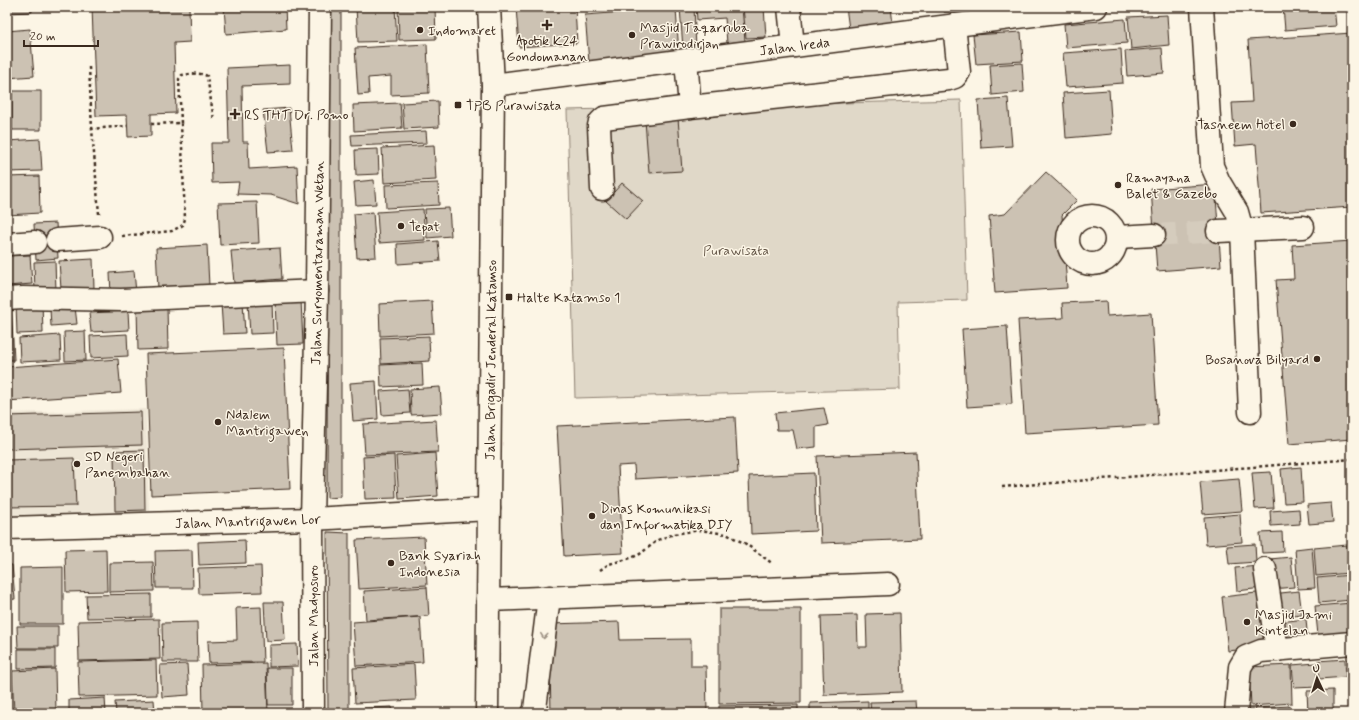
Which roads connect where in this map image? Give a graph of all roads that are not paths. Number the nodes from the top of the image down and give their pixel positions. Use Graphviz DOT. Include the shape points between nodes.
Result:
graph roads {
  1 [pos="320,7"];
  2 [pos="489,7"];
  3 [pos="790,7"];
  4 [pos="1096,7"];
  5 [pos="1202,7"];
  6 [pos="1047,10"];
  7 [pos="954,25"];
  8 [pos="793,46"];
  9 [pos="686,60"];
  10 [pos="493,85"];
  11 [pos="690,107"];
  12 [pos="602,189"];
  13 [pos="1303,227"];
  14 [pos="1242,230"];
  15 [pos="1218,231"];
  16 [pos="1154,235"];
  17 [pos="100,237"];
  18 [pos="1117,238"];
  19 [pos="57,240"];
  20 [pos="35,242"];
  21 [pos="7,244"];
  22 [pos="317,291"];
  23 [pos="7,299"];
  24 [pos="1250,412"];
  25 [pos="489,509"];
  26 [pos="312,519"];
  27 [pos="7,528"];
  28 [pos="1265,569"];
  29 [pos="888,584"];
  30 [pos="549,597"];
  31 [pos="488,600"];
  32 [pos="1352,643"];
  33 [pos="1277,650"];
  34 [pos="313,713"];
  35 [pos="487,713"];
  36 [pos="533,713"];
  37 [pos="1236,713"];
  1 -- 22 [label="street, Jalan Suryomentaraman Wetan"];
  2 -- 10 [label="street, Jalan Brigadir Jenderal Katamso"];
  3 -- 8 [label="street"];
  4 -- 6 [label="street, Jalan Ireda"];
  5 -- 14 [label="street" via="1212,166 1218,182 1238,212"];
  6 -- 7 [label="street, Jalan Ireda"];
  7 -- 8 [label="street, Jalan Ireda"];
  7 -- 11 [label="street" via="959,72 949,79"];
  8 -- 9 [label="street, Jalan Ireda"];
  9 -- 10 [label="street, Jalan Ireda"];
  9 -- 11 [label="street"];
  10 -- 25 [label="street, Jalan Brigadir Jenderal Katamso"];
  11 -- 12 [label="street" via="604,118 599,126"];
  13 -- 14 [label="street"];
  14 -- 15 [label="street"];
  14 -- 24 [label="street"];
  16 -- 18 [label="street"];
  17 -- 19 [label="street"];
  20 -- 21 [label="street"];
  22 -- 23 [label="street" via="121,300"];
  22 -- 26 [label="street, Jalan Suryomentaraman Wetan"];
  25 -- 26 [label="street, Jalan Mantrigawen Lor"];
  25 -- 31 [label="street, Jalan Brigadir Jenderal Katamso"];
  26 -- 27 [label="street, Jalan Mantrigawen Lor"];
  26 -- 34 [label="street, Jalan Madyosuro"];
  28 -- 33 [label="street"];
  29 -- 30 [label="street"];
  30 -- 31 [label="street"];
  30 -- 36 [label="street, one-way" via="536,708"];
  31 -- 35 [label="street, Jalan Brigadir Jenderal Katamso"];
  32 -- 33 [label="street"];
  33 -- 37 [label="street" via="1261,651 1246,657 1240,667"];
}
